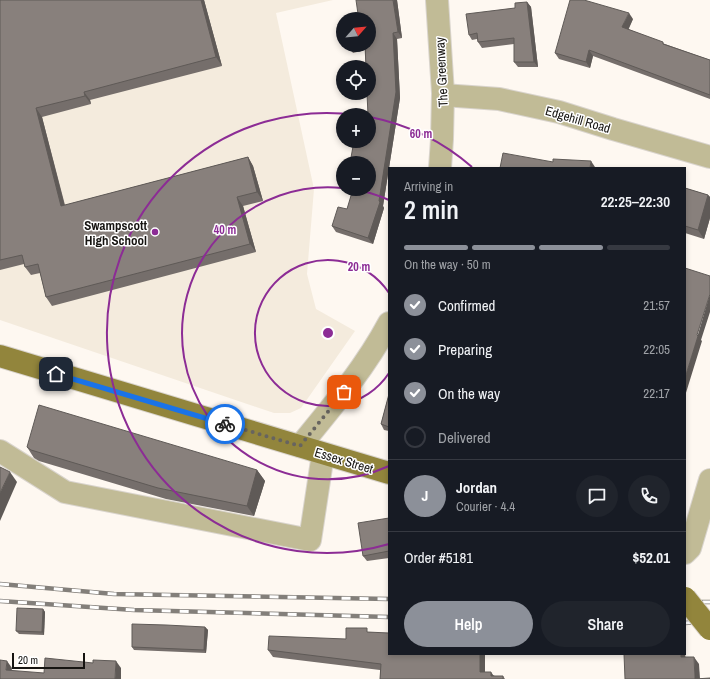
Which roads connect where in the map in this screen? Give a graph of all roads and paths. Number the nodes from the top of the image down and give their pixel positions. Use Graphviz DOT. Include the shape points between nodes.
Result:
graph roads {
  1 [pos="436,0"];
  2 [pos="443,95"];
  3 [pos="710,157"];
  4 [pos="440,167"];
  5 [pos="388,325"];
  6 [pos="0,356"];
  7 [pos="300,446"];
  8 [pos="0,451"];
  9 [pos="323,454"];
  10 [pos="388,473"];
  11 [pos="710,480"];
  12 [pos="702,533"];
  13 [pos="686,552"];
  14 [pos="686,599"];
  15 [pos="710,629"];
  1 -- 2 [label="street, The Greenway"];
  2 -- 3 [label="street, Edgehill Road" via="499,99 552,111"];
  2 -- 4 [label="street, The Greenway"];
  5 -- 7 [label="street" via="353,381"];
  6 -- 7 [label="main road, Essex Street"];
  7 -- 9 [label="main road, Essex Street"];
  8 -- 9 [label="street" via="65,492 310,540"];
  9 -- 10 [label="main road, Essex Street"];
  11 -- 12 [label="street"];
  12 -- 13 [label="street"];
  14 -- 15 [label="main road, bridge"];
}
